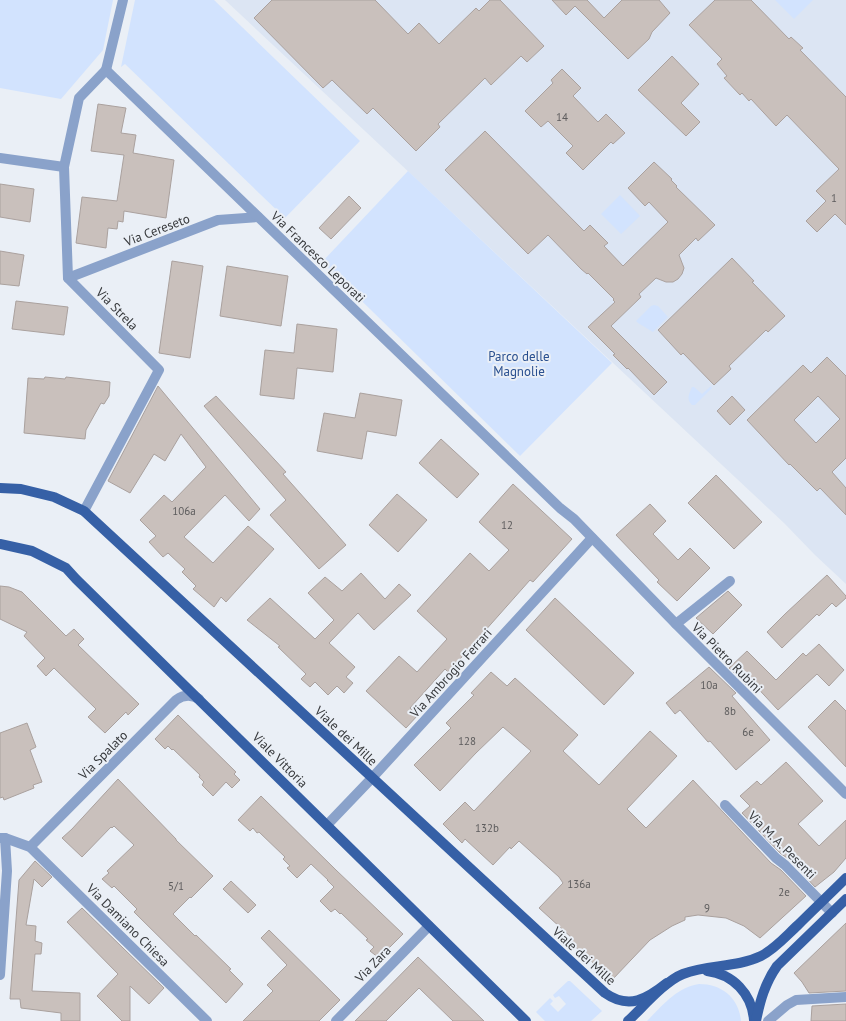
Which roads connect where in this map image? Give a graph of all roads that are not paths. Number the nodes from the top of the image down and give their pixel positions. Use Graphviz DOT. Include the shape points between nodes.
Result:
graph roads {
  1 [pos="123,0"];
  2 [pos="106,70"];
  3 [pos="0,158"];
  4 [pos="64,167"];
  5 [pos="258,218"];
  6 [pos="68,278"];
  7 [pos="0,488"];
  8 [pos="84,511"];
  9 [pos="592,538"];
  10 [pos="0,544"];
  11 [pos="730,581"];
  12 [pos="676,624"];
  13 [pos="200,700"];
  14 [pos="372,778"];
  15 [pos="846,794"];
  16 [pos="725,805"];
  17 [pos="327,825"];
  18 [pos="2,838"];
  19 [pos="30,847"];
  20 [pos="846,878"];
  21 [pos="846,899"];
  22 [pos="822,902"];
  23 [pos="832,913"];
  24 [pos="429,926"];
  25 [pos="691,972"];
  26 [pos="0,975"];
  27 [pos="667,984"];
  28 [pos="846,997"];
  29 [pos="206,1021"];
  30 [pos="336,1021"];
  31 [pos="526,1021"];
  32 [pos="628,1021"];
  33 [pos="755,1021"];
  34 [pos="768,1021"];
  1 -- 2 [label="street"];
  2 -- 4 [label="street" via="79,98"];
  2 -- 5 [label="street, Via Francesco Leporati"];
  3 -- 4 [label="street"];
  4 -- 6 [label="street"];
  5 -- 6 [label="street, Via Cereseto" via="218,220"];
  5 -- 9 [label="street, Via Francesco Leporati"];
  6 -- 8 [label="street, Via Strela" via="159,370"];
  7 -- 8 [label="main road, Viale dei Mille" via="21,489 54,497"];
  8 -- 14 [label="main road, Viale dei Mille"];
  9 -- 12 [label="street, Via Pietro Rubini"];
  9 -- 14 [label="street, Via Ambrogio Ferrari"];
  10 -- 13 [label="main road, Viale Vittoria" via="32,551 66,568"];
  11 -- 12 [label="street"];
  12 -- 15 [label="street, Via Pietro Rubini"];
  13 -- 17 [label="main road, Viale Vittoria"];
  13 -- 19 [label="street, Via Spalato" via="189,695 176,700"];
  14 -- 17 [label="street, Via Ambrogio Ferrari"];
  14 -- 27 [label="main road, Viale dei Mille" via="605,993 620,1001 633,1002"];
  16 -- 22 [label="street, Via M. A. Pesenti"];
  17 -- 24 [label="main road, Viale Vittoria"];
  18 -- 19 [label="street"];
  18 -- 26 [label="street" via="7,871"];
  19 -- 29 [label="street, Via Damiano Chiesa"];
  20 -- 22 [label="main road"];
  21 -- 23 [label="main road"];
  22 -- 23 [label="street, Via M. A. Pesenti"];
  22 -- 25 [label="main road" via="778,944 760,957"];
  23 -- 33 [label="main road" via="774,970 764,991"];
  24 -- 30 [label="street, Via Zara"];
  24 -- 31 [label="main road, Viale Vittoria"];
  25 -- 27 [label="main road"];
  25 -- 33 [label="main road" via="709,971 732,980 748,998"];
  27 -- 32 [label="main road"];
  28 -- 34 [label="street" via="796,1000"];
}
